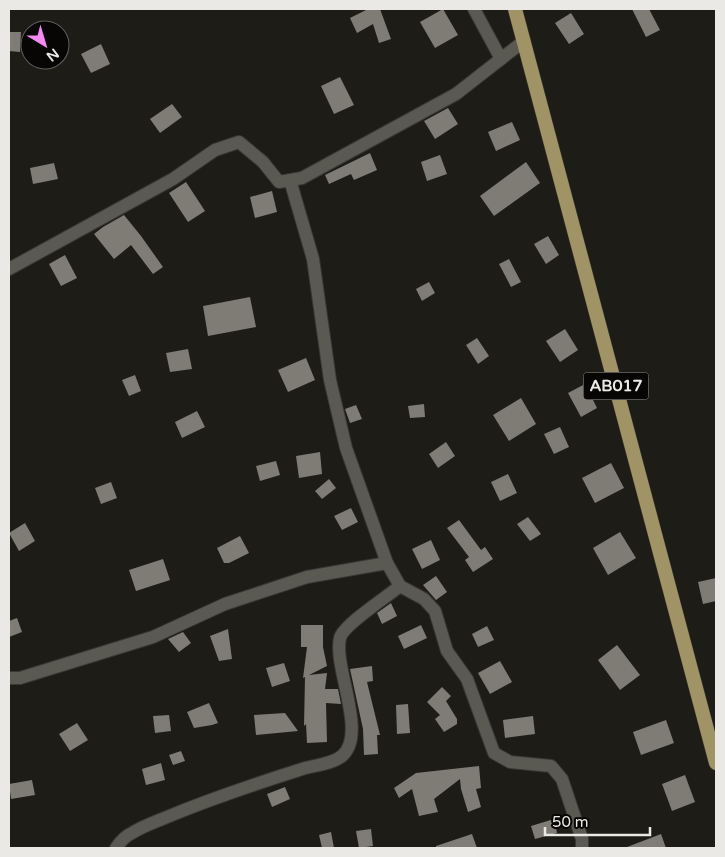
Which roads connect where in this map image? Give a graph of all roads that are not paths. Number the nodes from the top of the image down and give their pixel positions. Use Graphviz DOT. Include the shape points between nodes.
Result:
graph roads {
  1 [pos="474,9"];
  2 [pos="515,9"];
  3 [pos="524,41"];
  4 [pos="501,59"];
  5 [pos="290,180"];
  6 [pos="9,268"];
  7 [pos="387,563"];
  8 [pos="400,586"];
  9 [pos="9,678"];
  10 [pos="716,763"];
  11 [pos="116,848"];
  12 [pos="582,848"];
  1 -- 4 [label="street"];
  2 -- 3 [label="main road, AB017"];
  3 -- 4 [label="street"];
  3 -- 10 [label="main road, AB017"];
  4 -- 5 [label="street" via="456,94 302,178"];
  5 -- 6 [label="street" via="279,182 263,162 239,142 215,150 173,180"];
  5 -- 7 [label="street" via="313,259 330,380 346,448"];
  7 -- 8 [label="street"];
  7 -- 9 [label="street" via="308,577 225,604 153,637 20,678"];
  8 -- 11 [label="street" via="347,627 340,637 340,657 351,712 350,744 344,754 337,760 194,806 132,833"];
  8 -- 12 [label="street" via="424,599 435,611 448,651 467,679 494,753 510,762 551,766 562,779 582,839"];
}
